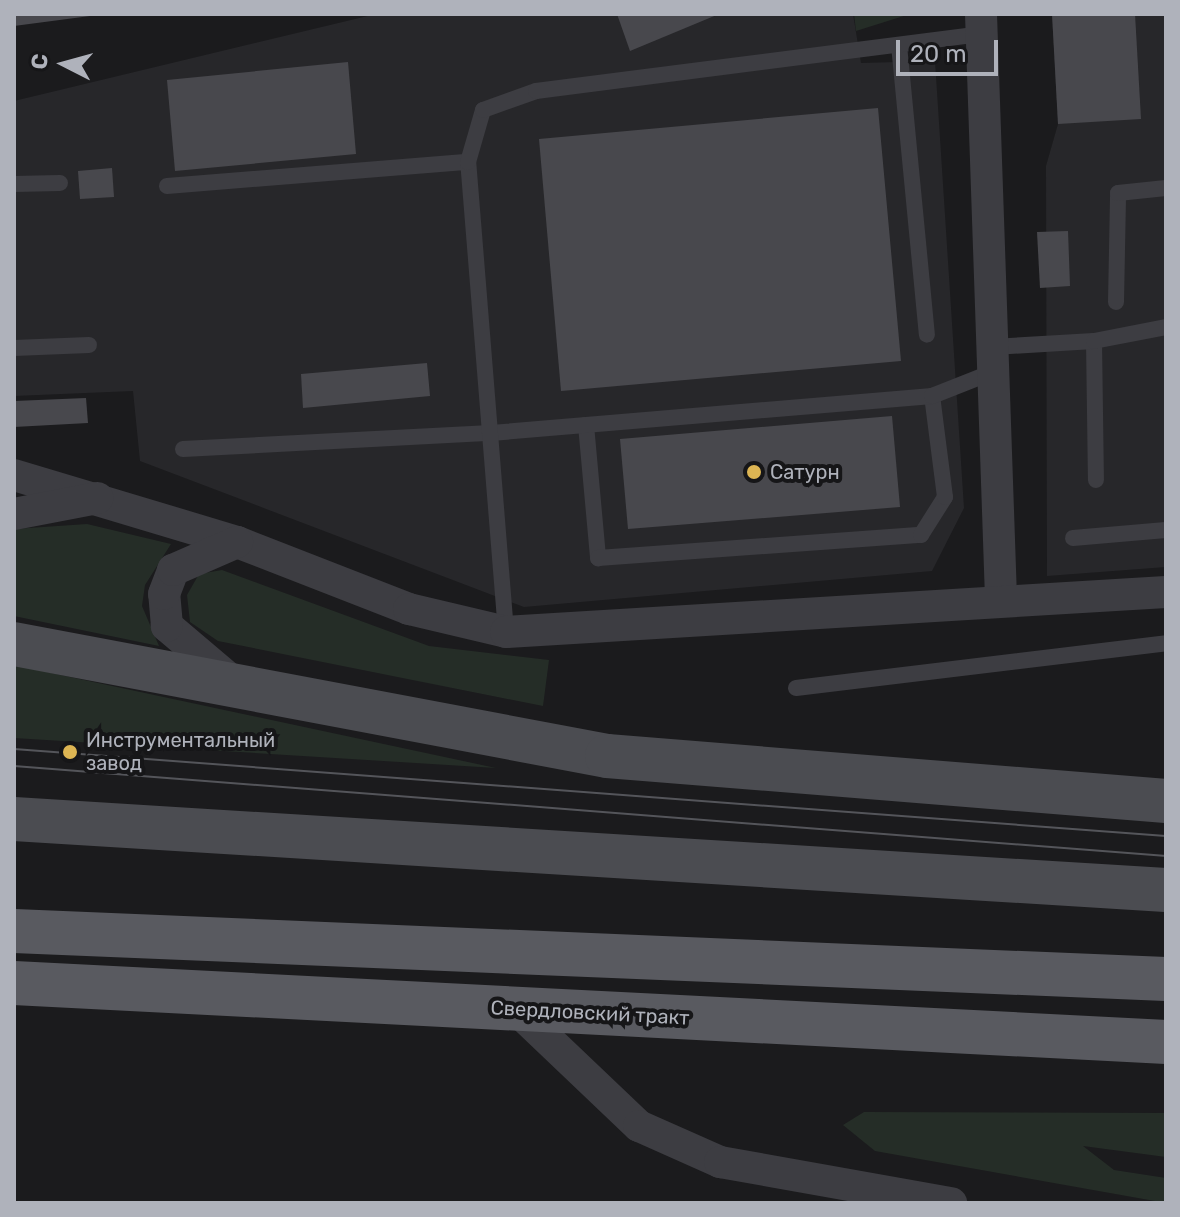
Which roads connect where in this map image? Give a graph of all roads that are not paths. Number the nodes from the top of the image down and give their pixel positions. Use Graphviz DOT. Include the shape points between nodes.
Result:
graph roads {
  1 [pos="982,24"];
  2 [pos="899,45"];
  3 [pos="468,162"];
  4 [pos="60,183"];
  5 [pos="14,184"];
  6 [pos="167,186"];
  7 [pos="1166,188"];
  8 [pos="1116,302"];
  9 [pos="1166,328"];
  10 [pos="927,335"];
  11 [pos="1094,341"];
  12 [pos="89,345"];
  13 [pos="14,348"];
  14 [pos="993,359"];
  15 [pos="932,396"];
  16 [pos="586,425"];
  17 [pos="491,433"];
  18 [pos="183,449"];
  19 [pos="14,475"];
  20 [pos="1096,480"];
  21 [pos="103,497"];
  22 [pos="14,514"];
  23 [pos="1166,530"];
  24 [pos="1073,538"];
  25 [pos="237,542"];
  26 [pos="1166,592"];
  27 [pos="1001,599"];
  28 [pos="506,632"];
  29 [pos="1166,643"];
  30 [pos="14,644"];
  31 [pos="239,686"];
  32 [pos="796,688"];
  33 [pos="1166,801"];
  34 [pos="14,819"];
  35 [pos="1166,890"];
  36 [pos="14,931"];
  37 [pos="1166,979"];
  38 [pos="14,983"];
  39 [pos="517,1010"];
  40 [pos="1166,1042"];
  41 [pos="951,1203"];
  1 -- 2 [label="lane"];
  1 -- 14 [label="street"];
  2 -- 3 [label="lane" via="536,91 483,110"];
  2 -- 10 [label="lane"];
  3 -- 6 [label="lane"];
  3 -- 17 [label="lane"];
  4 -- 5 [label="lane"];
  7 -- 8 [label="lane" via="1118,193"];
  9 -- 11 [label="lane"];
  11 -- 14 [label="lane"];
  11 -- 20 [label="lane"];
  12 -- 13 [label="lane"];
  14 -- 15 [label="lane"];
  14 -- 27 [label="street"];
  15 -- 16 [label="lane"];
  15 -- 16 [label="lane" via="945,497 921,535 598,558"];
  16 -- 17 [label="lane"];
  17 -- 18 [label="lane"];
  17 -- 28 [label="lane"];
  19 -- 21 [label="street"];
  21 -- 22 [label="street"];
  21 -- 25 [label="street"];
  23 -- 24 [label="lane"];
  25 -- 28 [label="street" via="409,609"];
  25 -- 31 [label="street" via="173,570 164,594 167,626 187,649"];
  26 -- 27 [label="street"];
  27 -- 28 [label="street"];
  29 -- 32 [label="lane"];
  30 -- 31 [label="main road"];
  31 -- 33 [label="main road" via="607,756"];
  34 -- 35 [label="main road"];
  36 -- 37 [label="main road"];
  38 -- 39 [label="main road, Свердловский тракт"];
  39 -- 40 [label="main road, Свердловский тракт"];
  39 -- 41 [label="street" via="653,1132 720,1162"];
}
